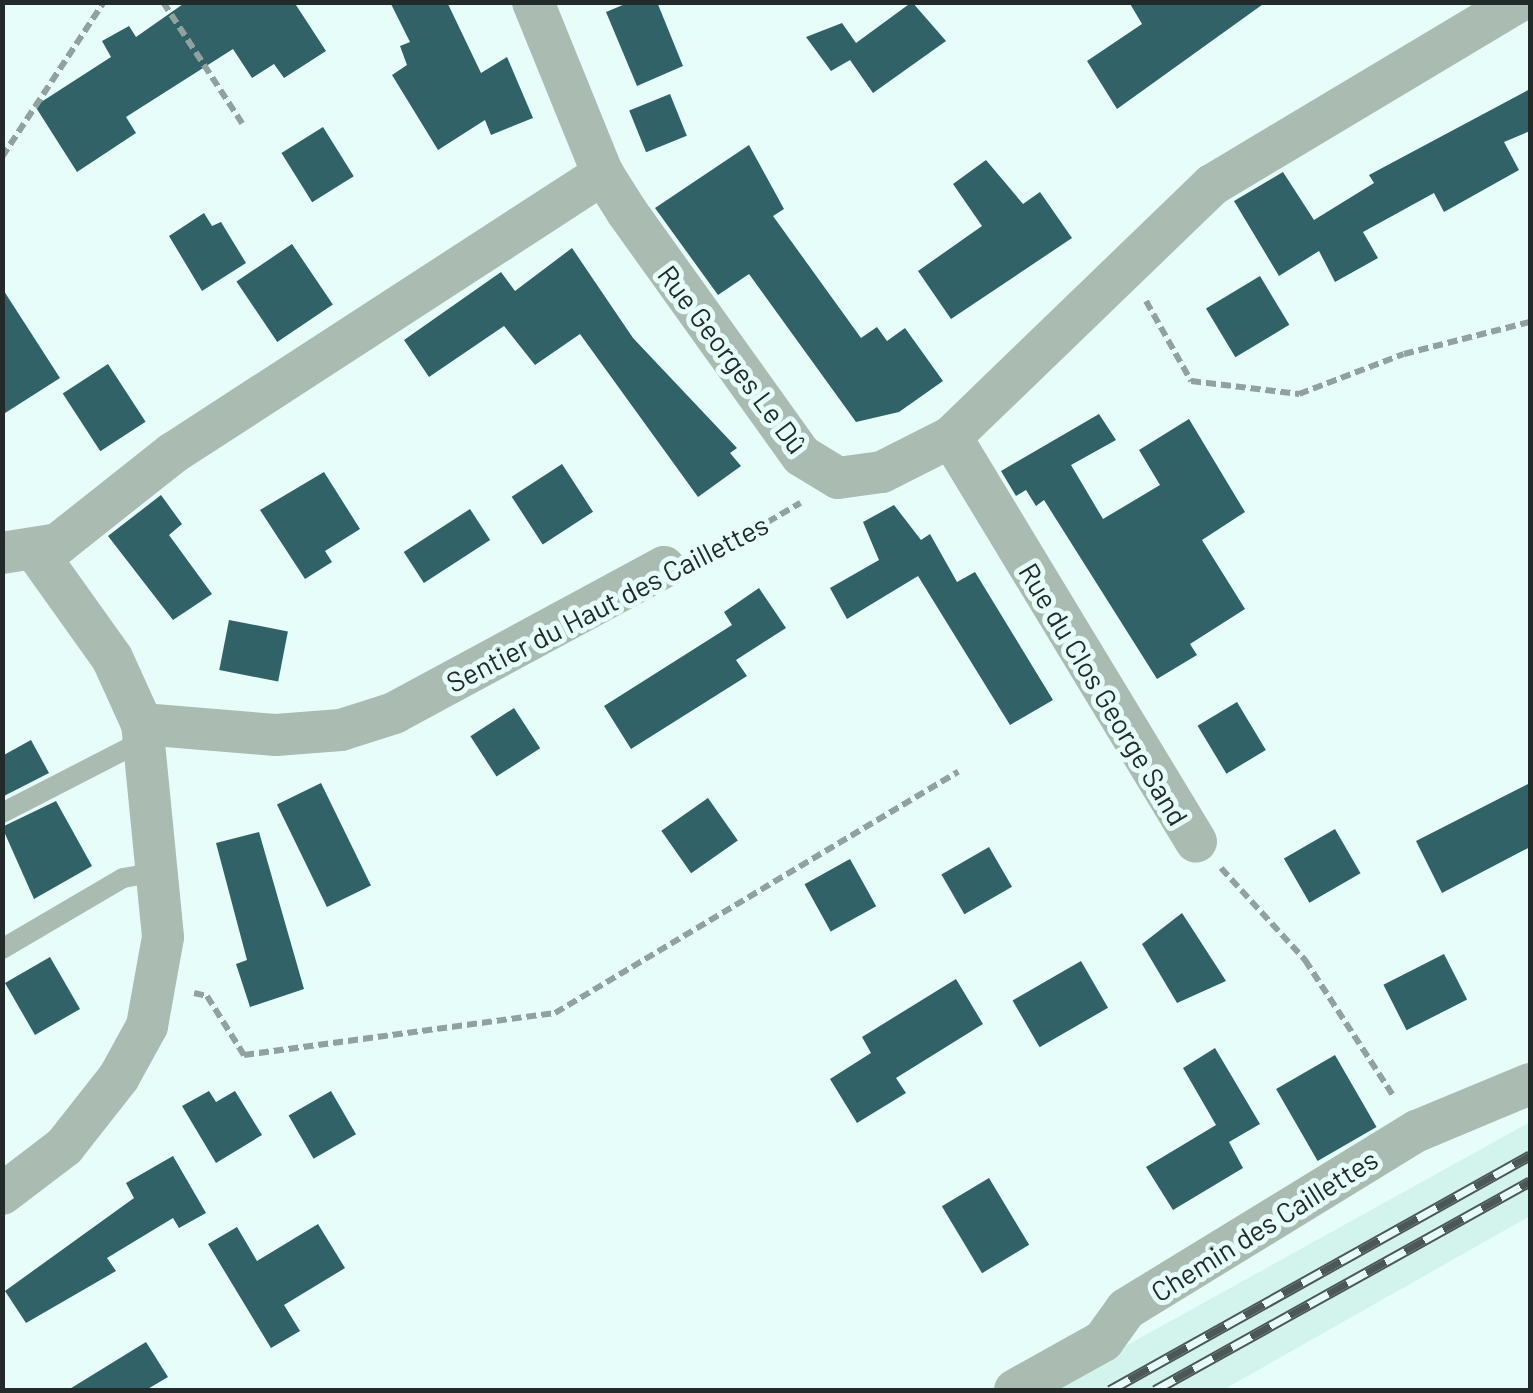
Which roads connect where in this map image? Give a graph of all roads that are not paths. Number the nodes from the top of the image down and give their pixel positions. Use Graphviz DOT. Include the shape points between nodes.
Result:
graph roads {
  1 [pos="533,2"];
  2 [pos="1518,2"];
  3 [pos="603,174"];
  4 [pos="950,437"];
  5 [pos="20,553"];
  6 [pos="664,568"];
  7 [pos="143,732"];
  8 [pos="2,813"];
  9 [pos="1196,842"];
  10 [pos="158,872"];
  11 [pos="2,949"];
  12 [pos="1530,1084"];
  13 [pos="2,1194"];
  14 [pos="1014,1390"];
  1 -- 3 [label="street, Rue Georges Le Dû"];
  2 -- 4 [label="street, Rue Georges Le Dû" via="1247,160"];
  3 -- 4 [label="street, Rue Georges Le Dû" via="818,470 862,477"];
  3 -- 5 [label="street"];
  4 -- 9 [label="street, Rue du Clos George Sand"];
  5 -- 7 [label="street" via="112,658"];
  6 -- 7 [label="street, Sentier du Haut des Caillettes" via="394,714 340,730 276,735"];
  7 -- 8 [label="lane"];
  7 -- 10 [label="street"];
  10 -- 11 [label="lane" via="122,878"];
  10 -- 13 [label="street" via="159,984 119,1077 64,1147"];
  12 -- 14 [label="street, Chemin des Caillettes" via="1417,1131 1126,1309 1103,1341"];
}
